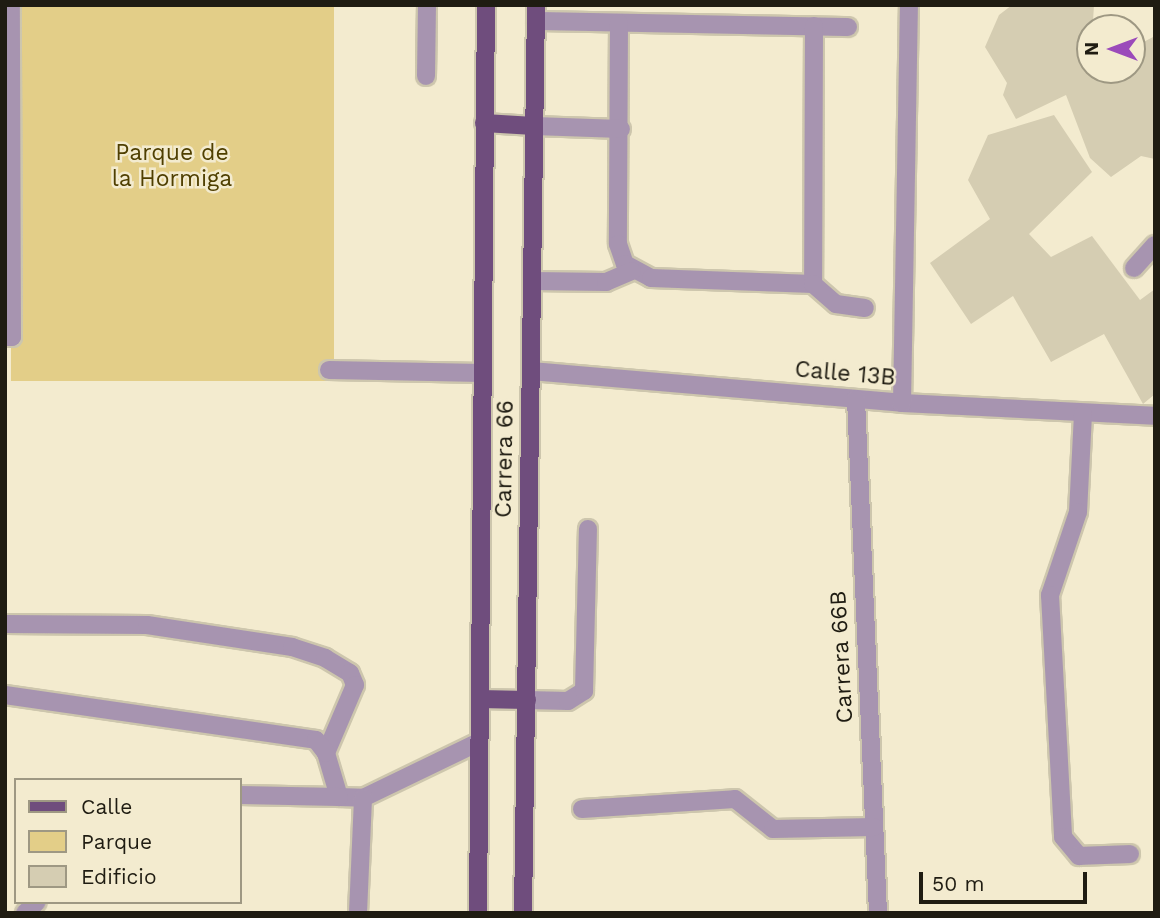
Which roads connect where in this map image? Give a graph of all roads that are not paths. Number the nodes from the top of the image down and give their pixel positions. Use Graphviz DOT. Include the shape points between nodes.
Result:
graph roads {
  1 [pos="11,5"];
  2 [pos="427,5"];
  3 [pos="486,5"];
  4 [pos="909,5"];
  5 [pos="536,13"];
  6 [pos="619,23"];
  7 [pos="814,26"];
  8 [pos="848,27"];
  9 [pos="426,76"];
  10 [pos="484,123"];
  11 [pos="534,126"];
  12 [pos="621,129"];
  13 [pos="1155,245"];
  14 [pos="1134,268"];
  15 [pos="632,271"];
  16 [pos="533,281"];
  17 [pos="813,284"];
  18 [pos="865,308"];
  19 [pos="8,337"];
  20 [pos="329,369"];
  21 [pos="531,371"];
  22 [pos="482,373"];
  23 [pos="856,399"];
  24 [pos="902,403"];
  25 [pos="1083,414"];
  26 [pos="1155,416"];
  27 [pos="588,529"];
  28 [pos="5,624"];
  29 [pos="5,695"];
  30 [pos="480,699"];
  31 [pos="527,700"];
  32 [pos="479,742"];
  33 [pos="326,754"];
  34 [pos="242,795"];
  35 [pos="340,797"];
  36 [pos="363,799"];
  37 [pos="582,808"];
  38 [pos="874,827"];
  39 [pos="1130,853"];
  40 [pos="358,913"];
  41 [pos="478,913"];
  42 [pos="523,913"];
  43 [pos="878,913"];
  1 -- 19 [label="street"];
  2 -- 9 [label="street"];
  3 -- 10 [label="main road, Carrera 66"];
  4 -- 24 [label="street"];
  5 -- 6 [label="street"];
  5 -- 11 [label="main road, Carrera 66"];
  6 -- 7 [label="street"];
  6 -- 12 [label="street"];
  7 -- 8 [label="street"];
  7 -- 17 [label="street"];
  10 -- 11 [label="main road"];
  10 -- 22 [label="main road, Carrera 66"];
  11 -- 12 [label="street"];
  11 -- 16 [label="main road, Carrera 66"];
  12 -- 15 [label="street" via="618,244"];
  13 -- 14 [label="street"];
  15 -- 16 [label="street" via="606,282"];
  15 -- 17 [label="street" via="651,278"];
  16 -- 21 [label="main road, Carrera 66"];
  17 -- 18 [label="street" via="836,304"];
  20 -- 22 [label="street"];
  21 -- 23 [label="street, Calle 13B"];
  21 -- 31 [label="main road, Carrera 66"];
  22 -- 30 [label="main road, Carrera 66"];
  23 -- 24 [label="street, Calle 13B"];
  23 -- 38 [label="street, Carrera 66B"];
  24 -- 25 [label="street, Calle 13B"];
  25 -- 26 [label="street, Calle 13B"];
  25 -- 39 [label="street" via="1078,512 1050,595 1063,837 1079,856"];
  27 -- 31 [label="street" via="584,691 568,701"];
  28 -- 33 [label="street" via="147,625 292,647 325,658 355,685"];
  29 -- 33 [label="street" via="316,740"];
  30 -- 31 [label="main road"];
  30 -- 32 [label="main road, Carrera 66"];
  31 -- 42 [label="main road, Carrera 66"];
  32 -- 36 [label="street"];
  32 -- 41 [label="main road, Carrera 66"];
  33 -- 35 [label="street"];
  34 -- 35 [label="street"];
  35 -- 36 [label="street"];
  36 -- 40 [label="street"];
  37 -- 38 [label="street" via="735,799 773,829"];
  38 -- 43 [label="street, Carrera 66B"];
}
